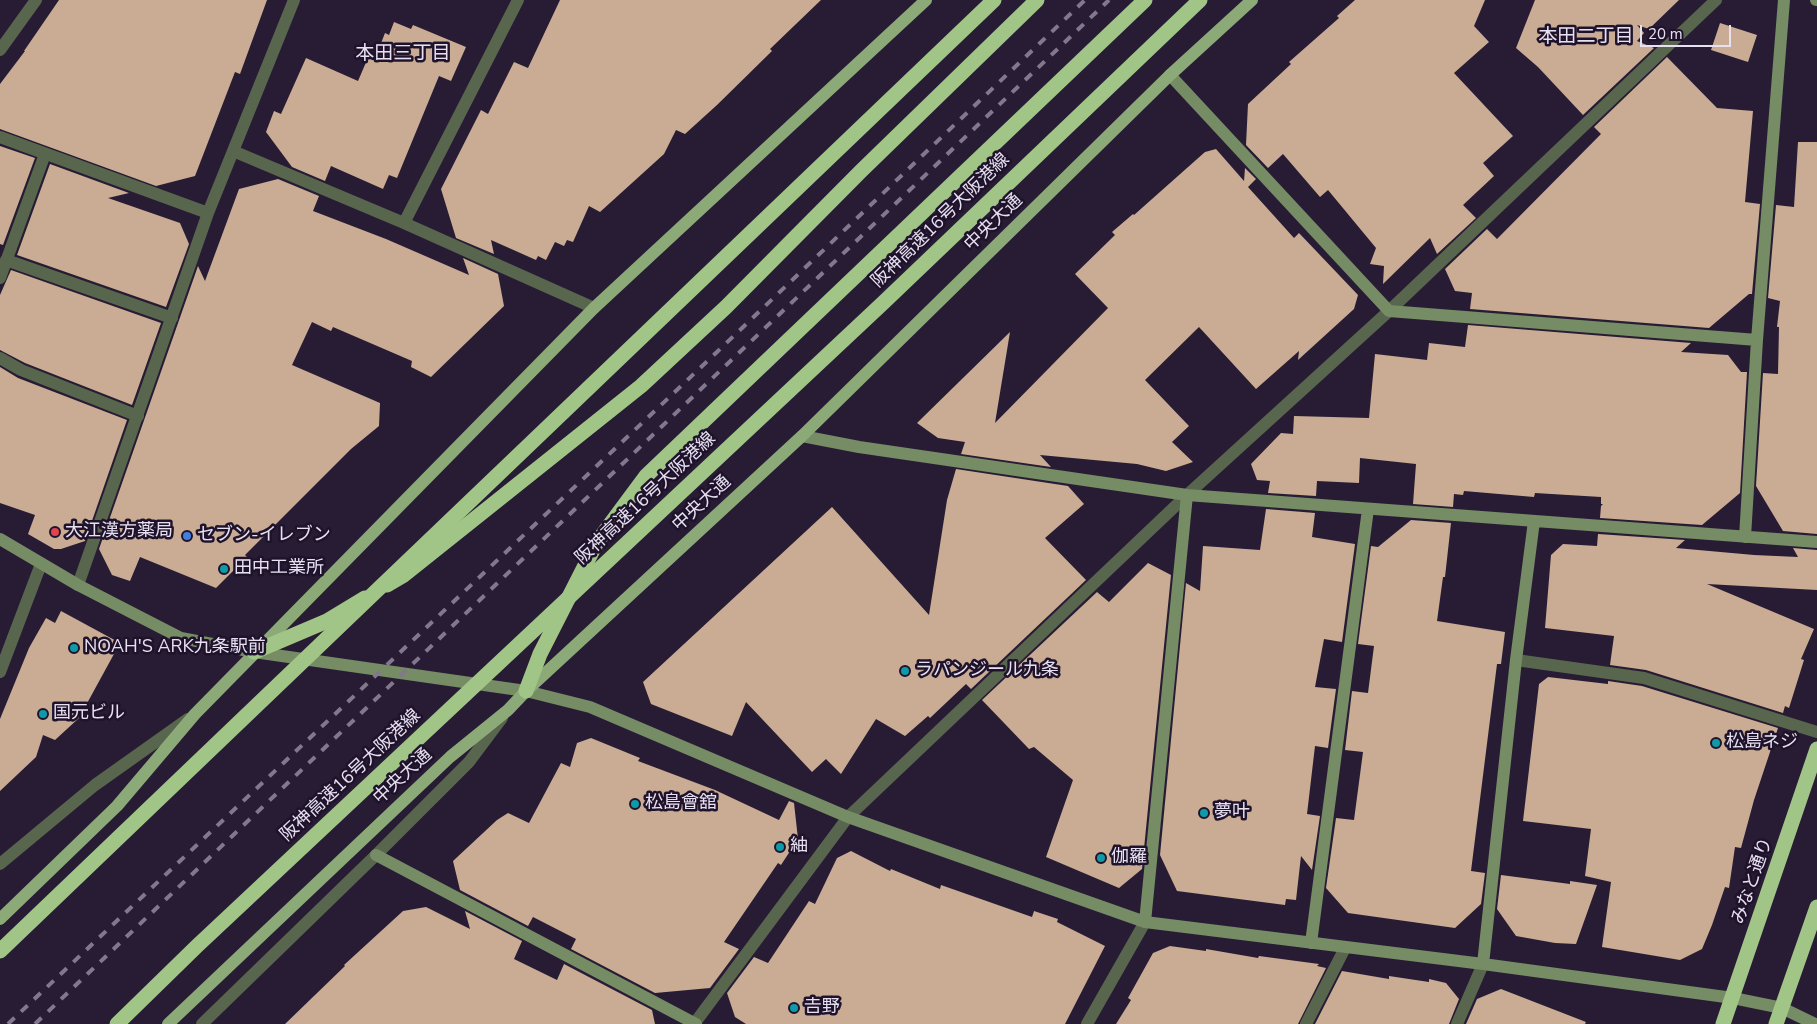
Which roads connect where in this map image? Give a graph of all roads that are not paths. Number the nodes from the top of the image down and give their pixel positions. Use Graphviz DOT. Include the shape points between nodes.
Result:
graph roads {
  1 [pos="36,0"];
  2 [pos="294,0"];
  3 [pos="518,0"];
  4 [pos="926,0"];
  5 [pos="994,0"];
  6 [pos="1037,0"];
  7 [pos="1145,0"];
  8 [pos="1200,0"];
  9 [pos="1252,0"];
  10 [pos="1716,0"];
  11 [pos="1784,0"];
  12 [pos="0,50"];
  13 [pos="1170,75"];
  14 [pos="0,137"];
  15 [pos="233,151"];
  16 [pos="45,154"];
  17 [pos="208,213"];
  18 [pos="404,223"];
  19 [pos="6,260"];
  20 [pos="0,278"];
  21 [pos="594,308"];
  22 [pos="1388,311"];
  23 [pos="172,318"];
  24 [pos="1757,340"];
  25 [pos="0,358"];
  26 [pos="138,416"];
  27 [pos="802,436"];
  28 [pos="1188,494"];
  29 [pos="1368,509"];
  30 [pos="1534,521"];
  31 [pos="1745,537"];
  32 [pos="0,539"];
  33 [pos="1817,542"];
  34 [pos="41,564"];
  35 [pos="78,585"];
  36 [pos="254,652"];
  37 [pos="1516,660"];
  38 [pos="0,672"];
  39 [pos="526,691"];
  40 [pos="508,710"];
  41 [pos="195,714"];
  42 [pos="1817,732"];
  43 [pos="1817,749"];
  44 [pos="848,817"];
  45 [pos="376,855"];
  46 [pos="0,864"];
  47 [pos="1817,907"];
  48 [pos="0,919"];
  49 [pos="1145,922"];
  50 [pos="1311,943"];
  51 [pos="1345,948"];
  52 [pos="0,951"];
  53 [pos="1483,964"];
  54 [pos="1733,998"];
  55 [pos="1782,1008"];
  56 [pos="117,1024"];
  57 [pos="168,1024"];
  58 [pos="202,1024"];
  59 [pos="695,1024"];
  60 [pos="1087,1024"];
  61 [pos="1306,1024"];
  62 [pos="1457,1024"];
  63 [pos="1723,1024"];
  64 [pos="1776,1024"];
  65 [pos="1815,1024"];
  1 -- 12 [label="street"];
  2 -- 15 [label="street"];
  3 -- 18 [label="street"];
  4 -- 21 [label="main road"];
  5 -- 52 [label="highway, bridge"];
  6 -- 36 [label="highway" via="861,170 726,307 641,386 404,575 326,620"];
  7 -- 39 [label="highway" via="646,476 597,542 540,654"];
  8 -- 56 [label="highway, 阪神高速16号大阪港線, bridge"];
  9 -- 13 [label="main road, 中央大通"];
  10 -- 22 [label="street"];
  11 -- 24 [label="street"];
  13 -- 22 [label="street"];
  13 -- 27 [label="main road, 中央大通"];
  14 -- 16 [label="street"];
  15 -- 17 [label="street"];
  15 -- 18 [label="street"];
  16 -- 17 [label="street"];
  16 -- 19 [label="street"];
  17 -- 23 [label="street"];
  18 -- 21 [label="street"];
  19 -- 20 [label="street"];
  19 -- 23 [label="street"];
  21 -- 36 [label="main road"];
  22 -- 24 [label="street"];
  22 -- 28 [label="street"];
  23 -- 26 [label="street"];
  24 -- 31 [label="street"];
  25 -- 26 [label="street" via="21,370"];
  26 -- 35 [label="street"];
  27 -- 28 [label="street"];
  27 -- 39 [label="main road, 中央大通"];
  28 -- 29 [label="street"];
  28 -- 44 [label="street"];
  28 -- 49 [label="street"];
  29 -- 30 [label="street"];
  29 -- 50 [label="street"];
  30 -- 31 [label="street"];
  30 -- 37 [label="street"];
  31 -- 33 [label="street"];
  32 -- 34 [label="street"];
  34 -- 35 [label="street"];
  34 -- 38 [label="street"];
  35 -- 36 [label="street" via="181,638"];
  36 -- 39 [label="street"];
  36 -- 41 [label="main road"];
  37 -- 42 [label="street" via="1644,678"];
  37 -- 53 [label="street"];
  39 -- 40 [label="main road, 中央大通"];
  39 -- 44 [label="street" via="590,707"];
  40 -- 45 [label="street" via="469,762"];
  40 -- 57 [label="main road, 中央大通" via="450,757"];
  41 -- 46 [label="street" via="95,785"];
  41 -- 48 [label="main road" via="117,806"];
  43 -- 54 [label="highway, みなと通り"];
  44 -- 49 [label="street"];
  44 -- 59 [label="street"];
  45 -- 58 [label="street"];
  45 -- 59 [label="street"];
  47 -- 55 [label="highway"];
  49 -- 50 [label="street"];
  49 -- 60 [label="street"];
  50 -- 51 [label="street"];
  51 -- 53 [label="street"];
  51 -- 61 [label="street"];
  53 -- 54 [label="street"];
  53 -- 62 [label="street"];
  54 -- 55 [label="street"];
  54 -- 63 [label="highway, みなと通り"];
  55 -- 64 [label="highway"];
  55 -- 65 [label="street"];
}
